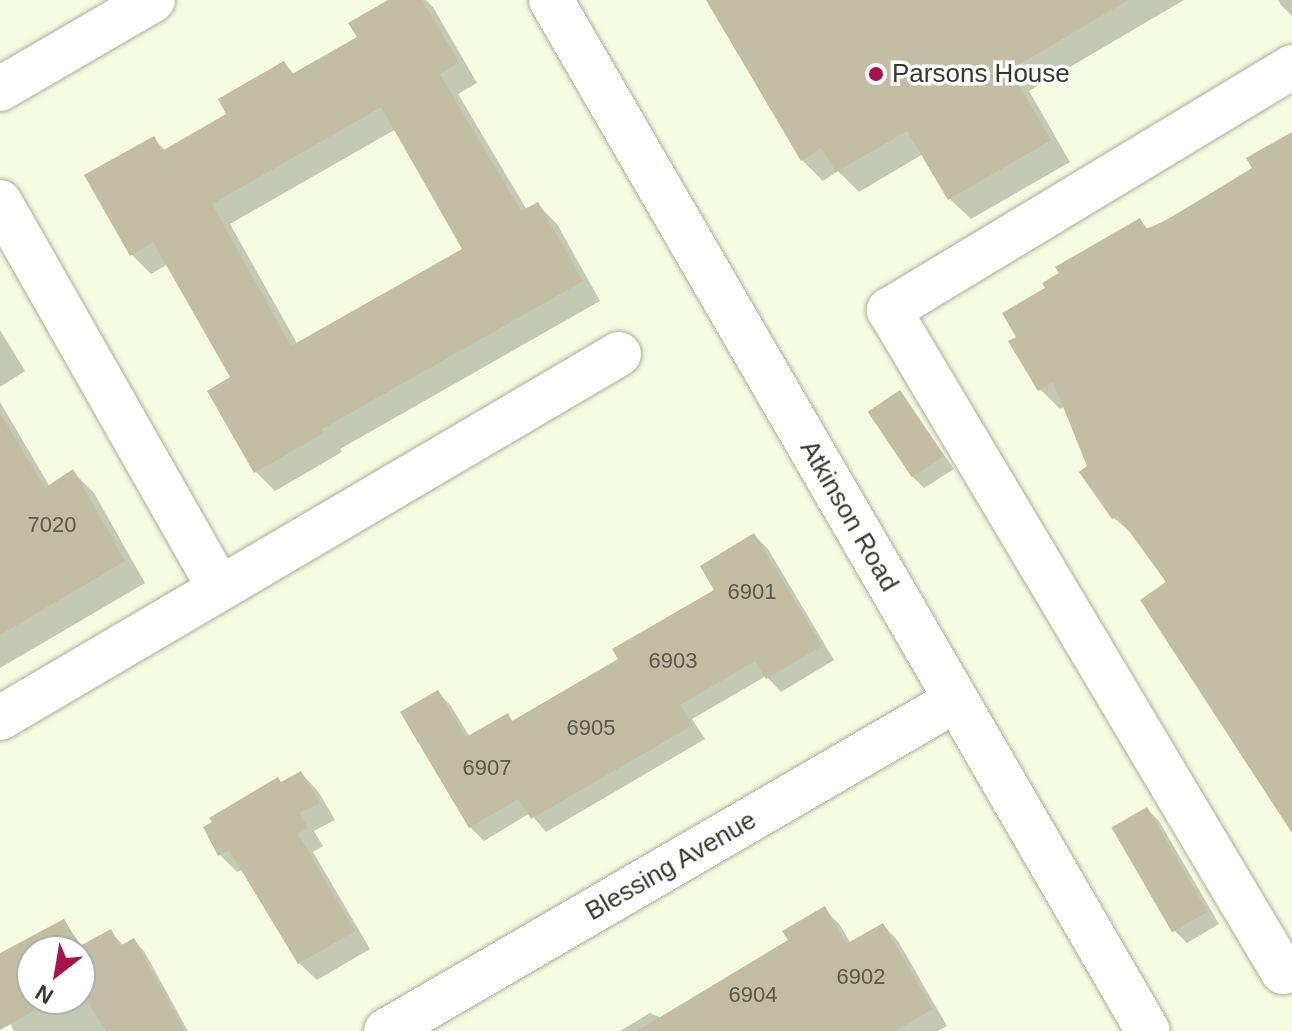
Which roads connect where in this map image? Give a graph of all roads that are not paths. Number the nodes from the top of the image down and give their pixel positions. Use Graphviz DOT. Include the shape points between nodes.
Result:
graph roads {
  1 [pos="153,0"];
  2 [pos="551,0"];
  3 [pos="1292,67"];
  4 [pos="0,89"];
  5 [pos="0,202"];
  6 [pos="619,354"];
  7 [pos="219,588"];
  8 [pos="956,700"];
  9 [pos="0,718"];
  10 [pos="1292,967"];
  11 [pos="386,1031"];
  12 [pos="1148,1031"];
  1 -- 4 [label="street"];
  2 -- 8 [label="street, Atkinson Road"];
  3 -- 10 [label="street" via="889,310 1283,972"];
  5 -- 7 [label="street"];
  6 -- 7 [label="street"];
  7 -- 9 [label="street"];
  8 -- 11 [label="street, Blessing Avenue"];
  8 -- 12 [label="street, Atkinson Road"];
}
